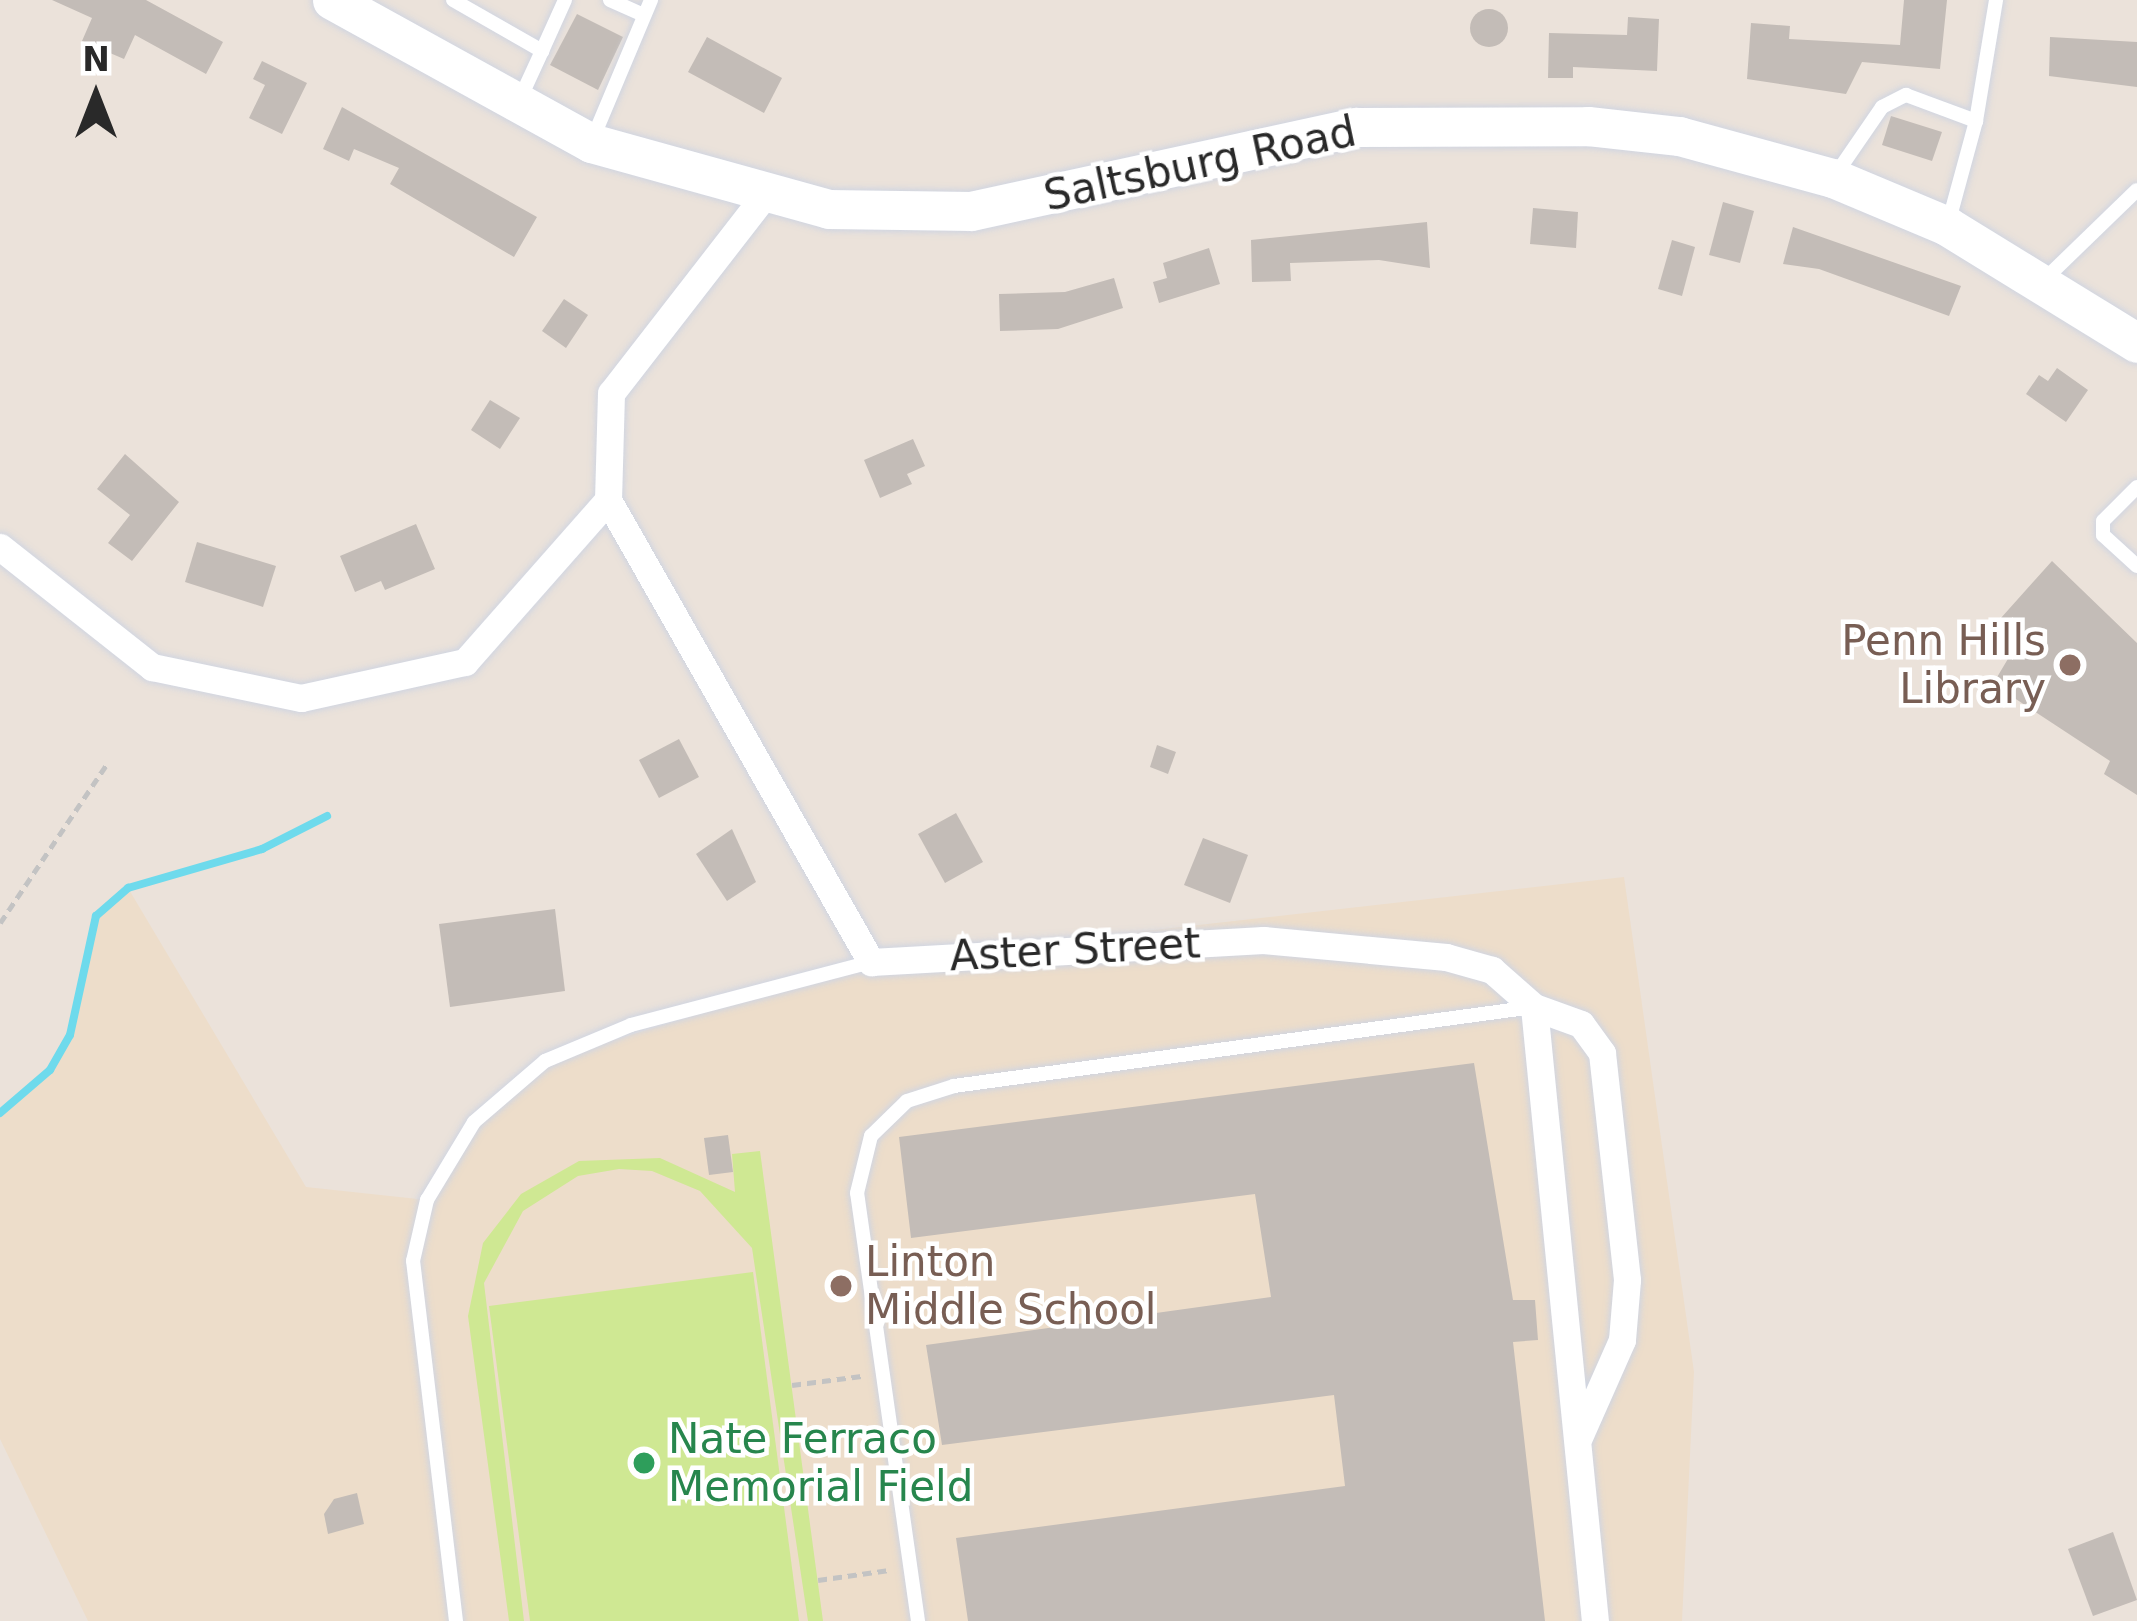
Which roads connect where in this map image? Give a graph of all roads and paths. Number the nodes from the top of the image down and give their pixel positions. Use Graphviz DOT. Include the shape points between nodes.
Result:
graph roads {
  1 [pos="332,0"];
  2 [pos="453,0"];
  3 [pos="565,0"];
  4 [pos="610,0"];
  5 [pos="1996,0"];
  6 [pos="648,7"];
  7 [pos="542,51"];
  8 [pos="516,107"];
  9 [pos="1976,121"];
  10 [pos="591,143"];
  11 [pos="1833,178"];
  12 [pos="2137,190"];
  13 [pos="764,196"];
  14 [pos="1947,226"];
  15 [pos="2044,280"];
  16 [pos="2137,343"];
  17 [pos="2137,487"];
  18 [pos="608,500"];
  19 [pos="0,547"];
  20 [pos="2137,566"];
  21 [pos="108,762"];
  22 [pos="0,923"];
  23 [pos="871,962"];
  24 [pos="1534,1007"];
  25 [pos="879,1374"];
  26 [pos="792,1385"];
  27 [pos="1577,1442"];
  28 [pos="909,1568"];
  29 [pos="818,1580"];
  30 [pos="455,1621"];
  31 [pos="918,1621"];
  32 [pos="1595,1621"];
  1 -- 8 [label="main road, Saltsburg Road"];
  2 -- 7 [label="lane"];
  3 -- 7 [label="lane"];
  4 -- 6 [label="lane"];
  5 -- 9 [label="lane"];
  6 -- 10 [label="lane"];
  7 -- 8 [label="lane"];
  8 -- 10 [label="main road, Saltsburg Road"];
  9 -- 11 [label="lane" via="1906,95 1882,106"];
  9 -- 14 [label="lane"];
  10 -- 13 [label="main road, Saltsburg Road"];
  11 -- 13 [label="main road, Saltsburg Road" via="1679,136 1403,123 1300,134 971,211 830,209"];
  11 -- 14 [label="main road, Saltsburg Road"];
  12 -- 15 [label="lane"];
  13 -- 18 [label="street" via="611,393"];
  14 -- 15 [label="main road, Saltsburg Road"];
  15 -- 16 [label="main road, Saltsburg Road"];
  17 -- 20 [label="lane" via="2113,506 2103,535"];
  18 -- 19 [label="street" via="465,662 302,698 152,667"];
  18 -- 23 [label="street"];
  21 -- 22 [label="path"];
  23 -- 24 [label="street, Aster Street" via="1263,940 1446,957 1492,970"];
  23 -- 30 [label="lane" via="632,1025 545,1061 474,1122 427,1200 413,1261"];
  24 -- 25 [label="lane" via="954,1086 907,1101 871,1136 857,1193"];
  24 -- 27 [label="street"];
  24 -- 27 [label="street, Aster Street" via="1581,1024 1601,1052 1627,1280 1622,1340"];
  25 -- 26 [label="path"];
  25 -- 28 [label="lane"];
  27 -- 32 [label="street"];
  28 -- 29 [label="path"];
  28 -- 31 [label="lane"];
}
